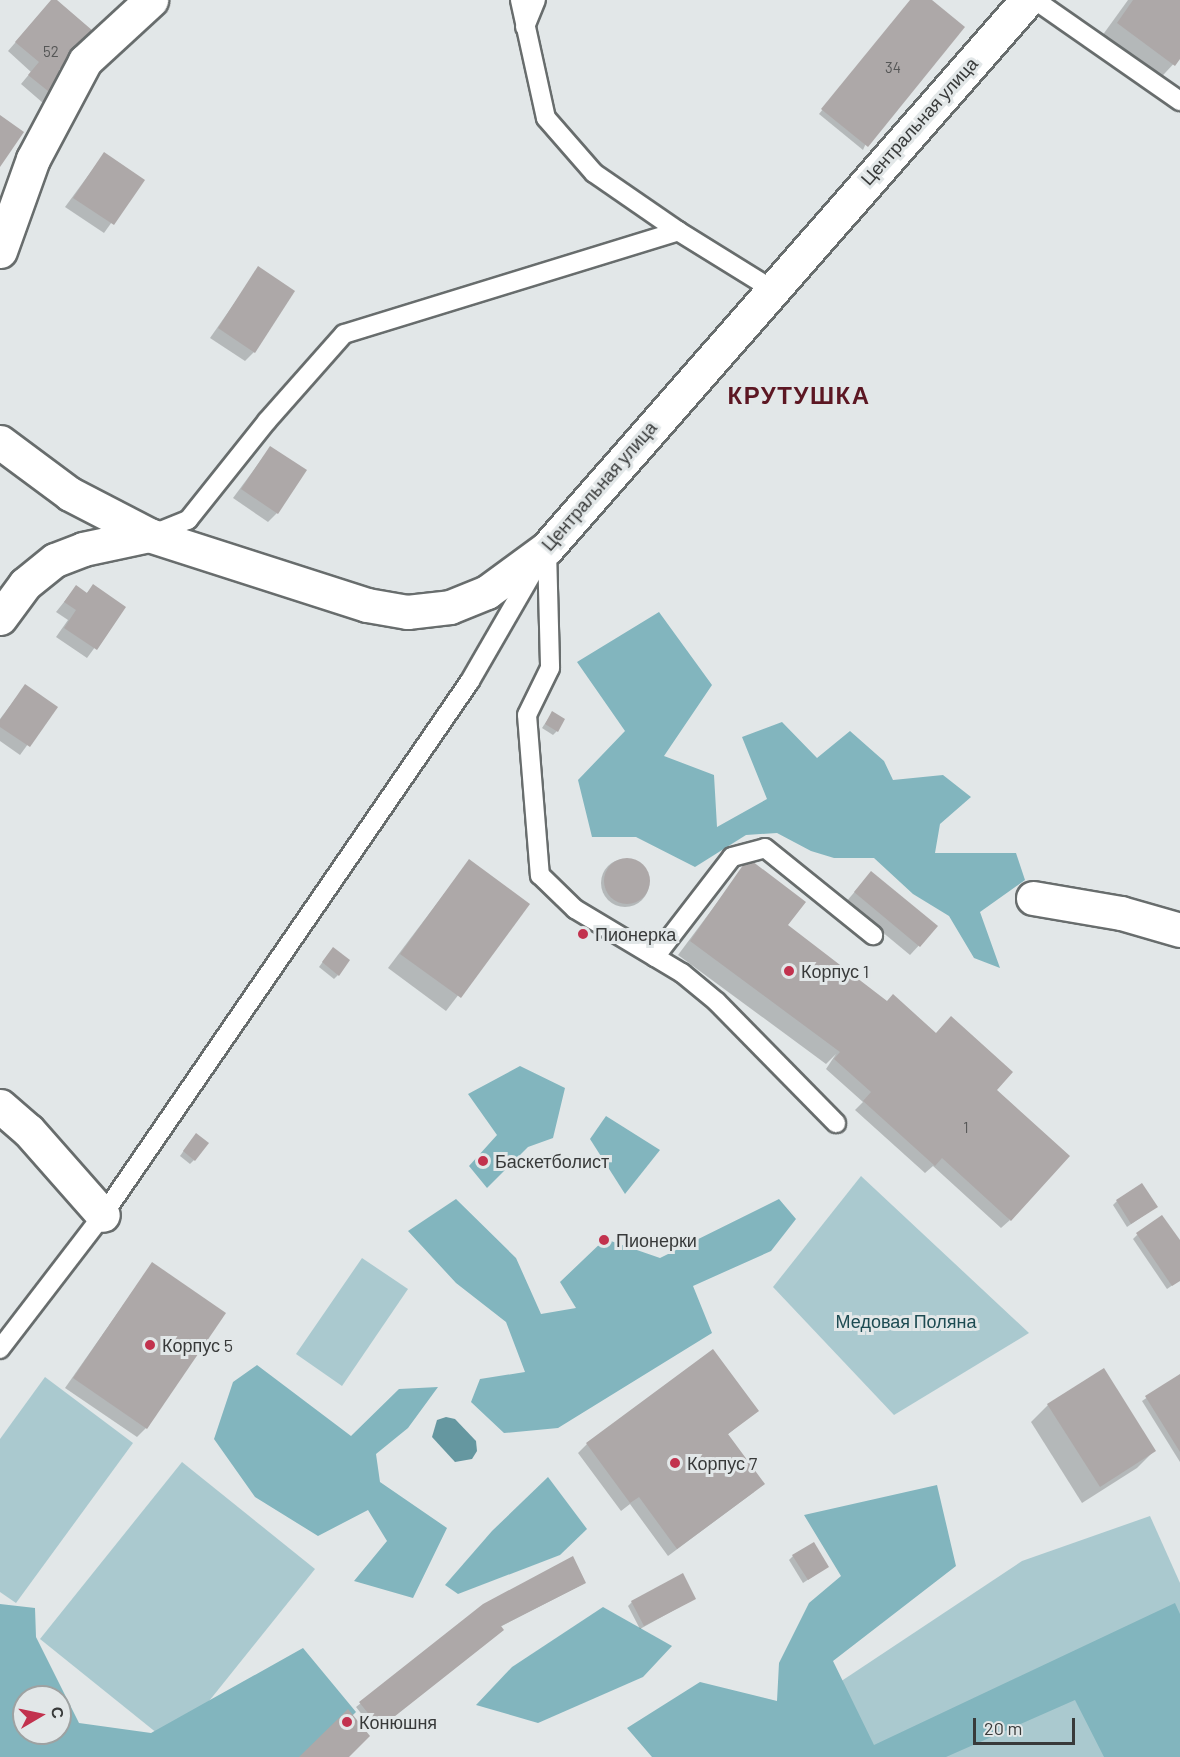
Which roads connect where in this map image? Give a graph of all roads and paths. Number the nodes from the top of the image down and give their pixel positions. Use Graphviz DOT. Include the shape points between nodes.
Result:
graph roads {
  1 [pos="150,0"];
  2 [pos="520,0"];
  3 [pos="536,0"];
  4 [pos="1027,0"];
  5 [pos="1035,0"];
  6 [pos="524,29"];
  7 [pos="1180,101"];
  8 [pos="678,231"];
  9 [pos="0,251"];
  10 [pos="770,288"];
  11 [pos="0,442"];
  12 [pos="149,535"];
  13 [pos="547,548"];
  14 [pos="0,618"];
  15 [pos="1033,898"];
  16 [pos="1180,930"];
  17 [pos="873,935"];
  18 [pos="655,957"];
  19 [pos="0,1106"];
  20 [pos="836,1123"];
  21 [pos="103,1215"];
  22 [pos="0,1349"];
  1 -- 9 [label="street" via="85,61 33,159"];
  2 -- 6 [label="lane"];
  3 -- 6 [label="lane"];
  4 -- 10 [label="street, Центральная улица"];
  5 -- 7 [label="lane"];
  6 -- 8 [label="lane" via="546,118 594,173"];
  8 -- 10 [label="lane"];
  8 -- 12 [label="lane" via="344,334 267,421 188,520"];
  10 -- 13 [label="street, Центральная улица"];
  11 -- 12 [label="street, Центральная улица" via="70,494"];
  12 -- 13 [label="street, Центральная улица" via="367,605 407,612 450,607 487,592"];
  12 -- 14 [label="street" via="83,549 55,560 25,584"];
  13 -- 18 [label="lane" via="550,668 527,715 540,875 575,909"];
  13 -- 21 [label="lane" via="470,681"];
  15 -- 16 [label="street" via="1121,913"];
  17 -- 18 [label="lane" via="765,848 732,857"];
  18 -- 20 [label="lane" via="717,1002"];
  19 -- 21 [label="street" via="28,1130"];
  21 -- 22 [label="lane"];
}
